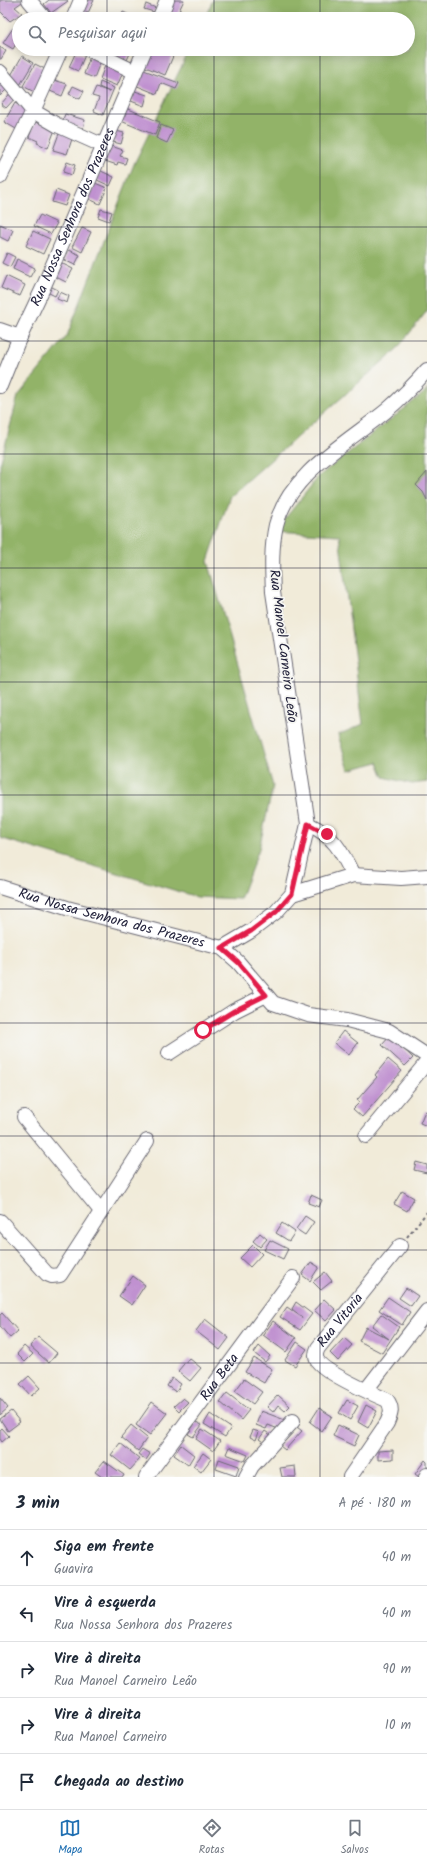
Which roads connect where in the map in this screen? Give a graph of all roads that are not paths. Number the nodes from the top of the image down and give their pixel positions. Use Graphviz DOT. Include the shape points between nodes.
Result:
graph roads {
  1 [pos="29,0"];
  2 [pos="81,0"];
  3 [pos="167,0"];
  4 [pos="39,12"];
  5 [pos="76,12"];
  6 [pos="162,12"];
  7 [pos="58,56"];
  8 [pos="102,56"];
  9 [pos="143,56"];
  10 [pos="0,72"];
  11 [pos="135,72"];
  12 [pos="33,111"];
  13 [pos="104,146"];
  14 [pos="3,163"];
  15 [pos="0,178"];
  16 [pos="0,330"];
  17 [pos="20,337"];
  18 [pos="427,370"];
  19 [pos="0,386"];
  20 [pos="308,824"];
  21 [pos="353,875"];
  22 [pos="427,876"];
  23 [pos="0,887"];
  24 [pos="292,894"];
  25 [pos="222,948"];
  26 [pos="266,995"];
  27 [pos="169,1053"];
  28 [pos="427,1056"];
  29 [pos="427,1062"];
  30 [pos="24,1117"];
  31 [pos="366,1136"];
  32 [pos="147,1141"];
  33 [pos="101,1211"];
  34 [pos="0,1221"];
  35 [pos="400,1246"];
  36 [pos="293,1278"];
  37 [pos="427,1311"];
  38 [pos="366,1390"];
  39 [pos="293,1421"];
  40 [pos="146,1477"];
  41 [pos="246,1477"];
  42 [pos="350,1477"];
  1 -- 4 [label="street"];
  2 -- 5 [label="street"];
  3 -- 6 [label="street"];
  7 -- 12 [label="street"];
  8 -- 11 [label="street"];
  9 -- 11 [label="street, Rua Nossa Senhora dos Prazeres"];
  10 -- 12 [label="street"];
  11 -- 13 [label="street, Rua Nossa Senhora dos Prazeres"];
  12 -- 13 [label="street"];
  12 -- 14 [label="street"];
  13 -- 17 [label="street, Rua Nossa Senhora dos Prazeres"];
  14 -- 15 [label="street"];
  16 -- 17 [label="street"];
  17 -- 19 [label="street, Rua Nossa Senhora dos Prazeres"];
  18 -- 20 [label="street, Rua Manoel Carneiro Leão" via="413,387 306,475 288,497 277,524 272,554 273,592"];
  20 -- 21 [label="street" via="333,839"];
  20 -- 24 [label="street, Rua Manoel Carneiro Leão"];
  21 -- 22 [label="street" via="401,878"];
  21 -- 24 [label="street"];
  23 -- 25 [label="street, Rua Nossa Senhora dos Prazeres" via="67,908"];
  24 -- 25 [label="street, Rua Manoel Carneiro Leão" via="276,912"];
  25 -- 26 [label="street, Rua Nossa Senhora dos Prazeres" via="238,962"];
  26 -- 27 [label="street" via="234,1011"];
  26 -- 28 [label="street, Rua Nossa Senhora dos Prazeres" via="273,1003 294,1011 389,1031"];
  29 -- 31 [label="street"];
  30 -- 33 [label="street"];
  32 -- 33 [label="street"];
  33 -- 34 [label="street" via="69,1263 60,1275 56,1276 47,1274"];
  35 -- 38 [label="street, Rua Vitoria" via="318,1348 316,1354 321,1365"];
  36 -- 40 [label="street, Rua Beta"];
  37 -- 38 [label="street"];
  38 -- 42 [label="street, Rua Vitoria" via="387,1400 391,1409 388,1423"];
  39 -- 41 [label="street" via="252,1466"];
}
